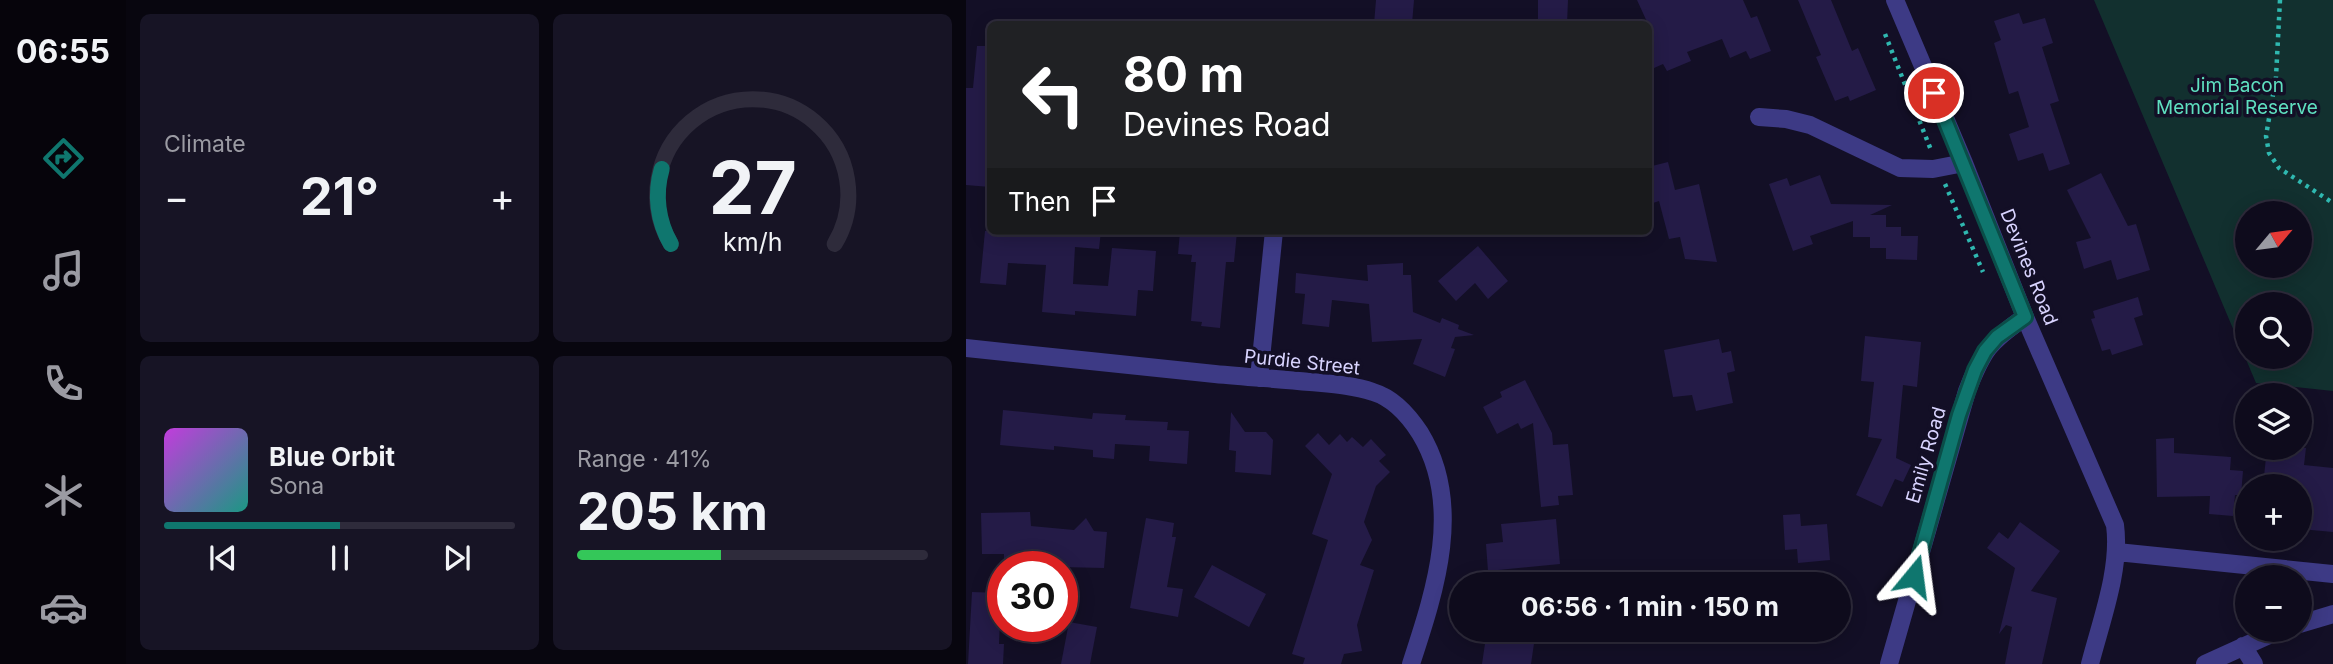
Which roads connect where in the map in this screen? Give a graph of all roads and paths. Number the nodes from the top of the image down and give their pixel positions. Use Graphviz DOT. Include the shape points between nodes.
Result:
graph roads {
  1 [pos="1895,0"];
  2 [pos="2280,0"];
  3 [pos="1759,117"];
  4 [pos="1964,163"];
  5 [pos="2333,203"];
  6 [pos="1274,235"];
  7 [pos="2025,317"];
  8 [pos="966,348"];
  9 [pos="1259,378"];
  10 [pos="2116,552"];
  11 [pos="2333,575"];
  12 [pos="2333,614"];
  13 [pos="2312,620"];
  14 [pos="2252,642"];
  15 [pos="2243,646"];
  16 [pos="1410,664"];
  17 [pos="1889,664"];
  18 [pos="2090,664"];
  19 [pos="2205,664"];
  20 [pos="2254,664"];
  1 -- 4 [label="street, Devines Road"];
  2 -- 5 [label="path" via="2276,77 2266,136 2269,153 2279,168"];
  3 -- 4 [label="street" via="1811,125 1900,168 1933,169"];
  4 -- 7 [label="street, Devines Road"];
  6 -- 9 [label="street"];
  7 -- 10 [label="street, Devines Road" via="2115,525"];
  7 -- 17 [label="street, Emily Road" via="1985,351 1967,391"];
  8 -- 9 [label="street, Purdie Street"];
  9 -- 16 [label="street, Purdie Street" via="1352,386 1376,393 1413,422 1426,443 1439,491 1441,552"];
  10 -- 11 [label="street"];
  10 -- 18 [label="street, Devines Road"];
  12 -- 13 [label="street"];
  14 -- 15 [label="street"];
  15 -- 19 [label="street"];
  15 -- 20 [label="street"];
}
